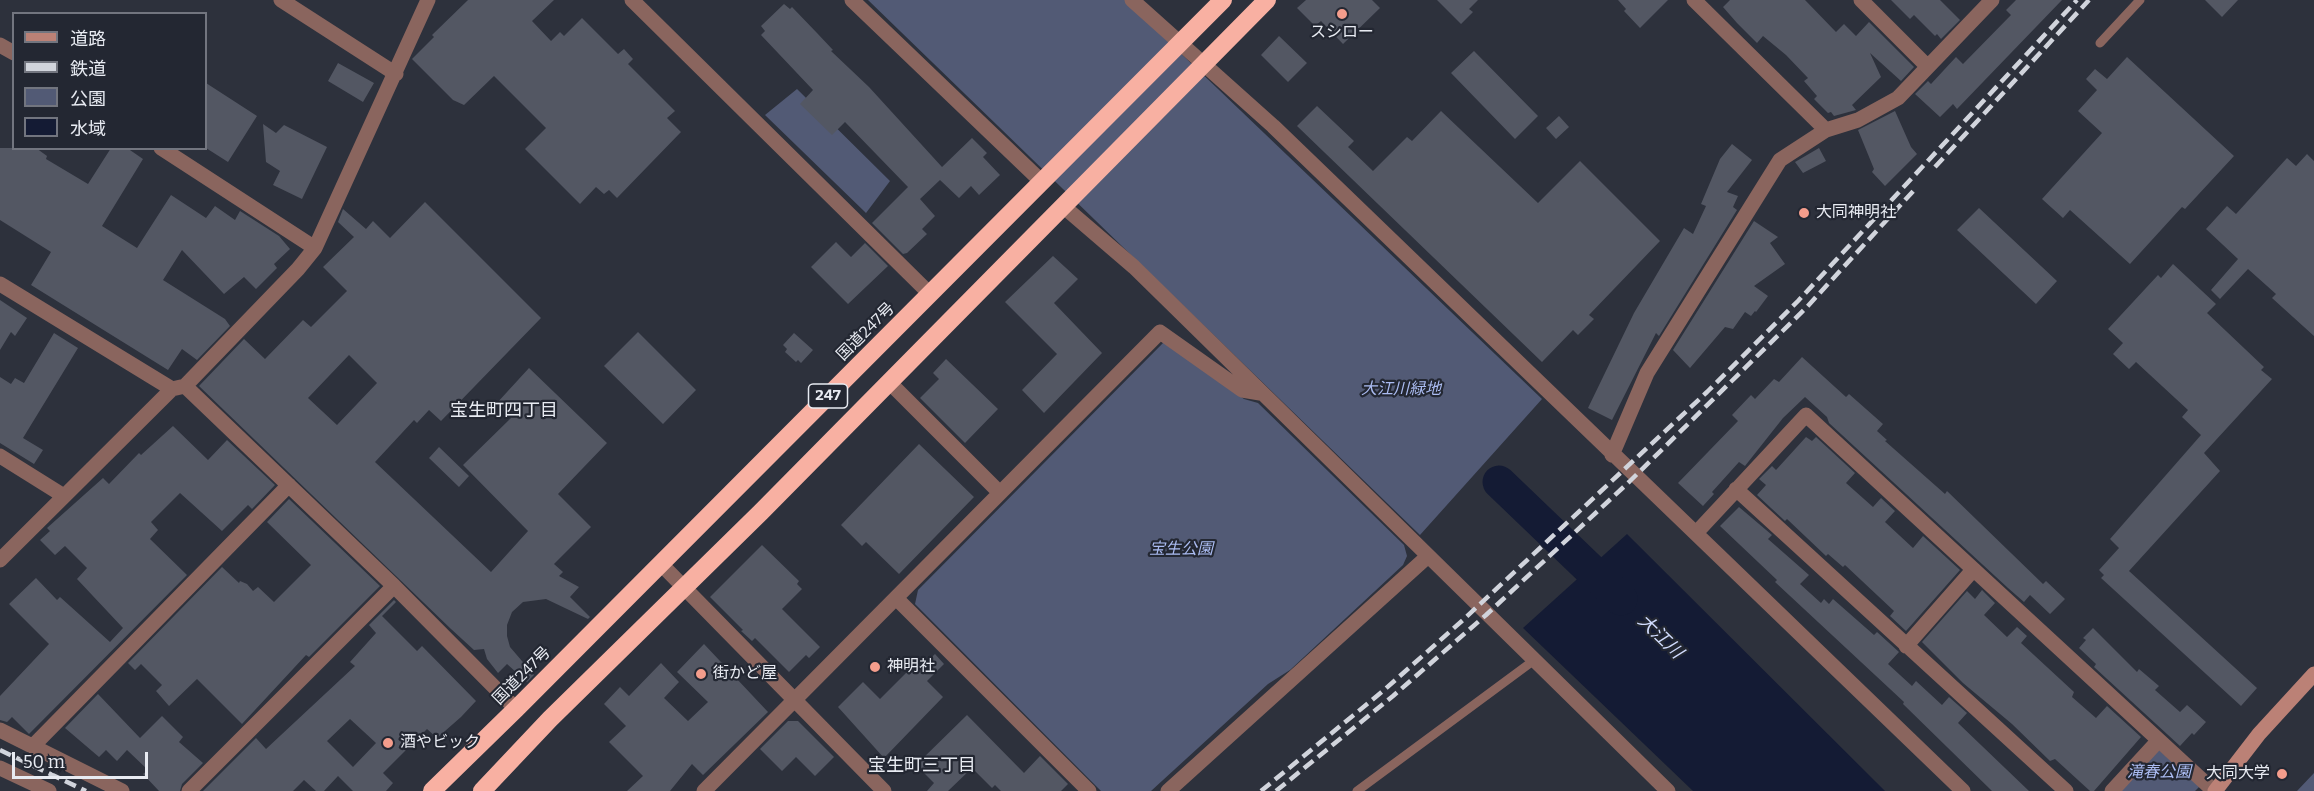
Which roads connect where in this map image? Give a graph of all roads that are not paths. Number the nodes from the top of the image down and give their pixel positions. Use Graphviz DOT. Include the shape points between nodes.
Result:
graph roads {
  1 [pos="281,0"];
  2 [pos="428,0"];
  3 [pos="632,0"];
  4 [pos="852,0"];
  5 [pos="1132,0"];
  6 [pos="1223,0"];
  7 [pos="1267,0"];
  8 [pos="1694,0"];
  9 [pos="1861,0"];
  10 [pos="1992,0"];
  11 [pos="2140,0"];
  12 [pos="2100,43"];
  13 [pos="1180,44"];
  14 [pos="1204,64"];
  15 [pos="1927,66"];
  16 [pos="396,74"];
  17 [pos="1826,130"];
  18 [pos="164,150"];
  19 [pos="1042,182"];
  20 [pos="1063,206"];
  21 [pos="315,248"];
  22 [pos="0,284"];
  23 [pos="930,294"];
  24 [pos="889,382"];
  25 [pos="178,388"];
  26 [pos="1260,393"];
  27 [pos="1612,455"];
  28 [pos="0,456"];
  29 [pos="289,485"];
  30 [pos="1736,489"];
  31 [pos="1000,493"];
  32 [pos="64,496"];
  33 [pos="1697,532"];
  34 [pos="1427,557"];
  35 [pos="0,560"];
  36 [pos="660,564"];
  37 [pos="1973,570"];
  38 [pos="394,586"];
  39 [pos="684,587"];
  40 [pos="896,598"];
  41 [pos="1906,646"];
  42 [pos="1533,661"];
  43 [pos="2314,674"];
  44 [pos="793,701"];
  45 [pos="516,710"];
  46 [pos="0,730"];
  47 [pos="2158,741"];
  48 [pos="33,746"];
  49 [pos="0,768"];
  50 [pos="489,788"];
  51 [pos="1666,790"];
  52 [pos="49,791"];
  53 [pos="122,791"];
  54 [pos="189,791"];
  55 [pos="432,791"];
  56 [pos="704,791"];
  57 [pos="884,791"];
  58 [pos="1089,791"];
  59 [pos="1168,791"];
  60 [pos="1357,791"];
  61 [pos="1963,791"];
  62 [pos="2066,791"];
  63 [pos="2112,791"];
  64 [pos="2214,791"];
  1 -- 16 [label="street"];
  2 -- 16 [label="street"];
  3 -- 23 [label="street"];
  4 -- 19 [label="street"];
  5 -- 13 [label="street"];
  6 -- 13 [label="highway, 国道247号 / 247"];
  7 -- 14 [label="highway, 247"];
  8 -- 17 [label="street"];
  9 -- 15 [label="street"];
  10 -- 15 [label="street"];
  11 -- 12 [label="lane"];
  13 -- 14 [label="street"];
  13 -- 19 [label="highway, 国道247号 / 247"];
  14 -- 20 [label="highway, 247"];
  14 -- 27 [label="street"];
  15 -- 17 [label="street" via="1898,99 1858,120"];
  16 -- 21 [label="street"];
  17 -- 27 [label="street" via="1780,160 1768,178 1647,373"];
  18 -- 21 [label="street"];
  19 -- 23 [label="highway, 国道247号 / 247"];
  20 -- 24 [label="highway, 247"];
  20 -- 26 [label="street" via="1134,267"];
  21 -- 25 [label="street"];
  22 -- 25 [label="street"];
  23 -- 36 [label="highway, 国道247号 / 247"];
  24 -- 31 [label="street"];
  24 -- 39 [label="highway, 247"];
  25 -- 29 [label="street"];
  25 -- 32 [label="street"];
  26 -- 31 [label="street" via="1242,390 1160,332"];
  26 -- 34 [label="street"];
  27 -- 33 [label="street"];
  28 -- 32 [label="street"];
  29 -- 38 [label="street"];
  29 -- 48 [label="street"];
  30 -- 33 [label="street"];
  30 -- 37 [label="street" via="1806,416"];
  30 -- 41 [label="street"];
  31 -- 40 [label="street"];
  32 -- 35 [label="street"];
  33 -- 61 [label="street"];
  34 -- 42 [label="street"];
  34 -- 59 [label="street"];
  36 -- 39 [label="street"];
  36 -- 45 [label="highway, 国道247号 / 247"];
  37 -- 41 [label="street"];
  37 -- 47 [label="street"];
  38 -- 45 [label="street"];
  38 -- 54 [label="street"];
  39 -- 44 [label="street"];
  39 -- 50 [label="highway, 247" via="550,719"];
  40 -- 44 [label="street"];
  40 -- 58 [label="street"];
  41 -- 62 [label="street"];
  42 -- 51 [label="street"];
  42 -- 60 [label="lane"];
  43 -- 64 [label="street"];
  44 -- 56 [label="street"];
  44 -- 57 [label="street"];
  45 -- 55 [label="highway, 国道247号 / 247"];
  46 -- 48 [label="street"];
  47 -- 63 [label="street"];
  47 -- 64 [label="street"];
  48 -- 53 [label="street"];
  49 -- 52 [label="street"];
}
